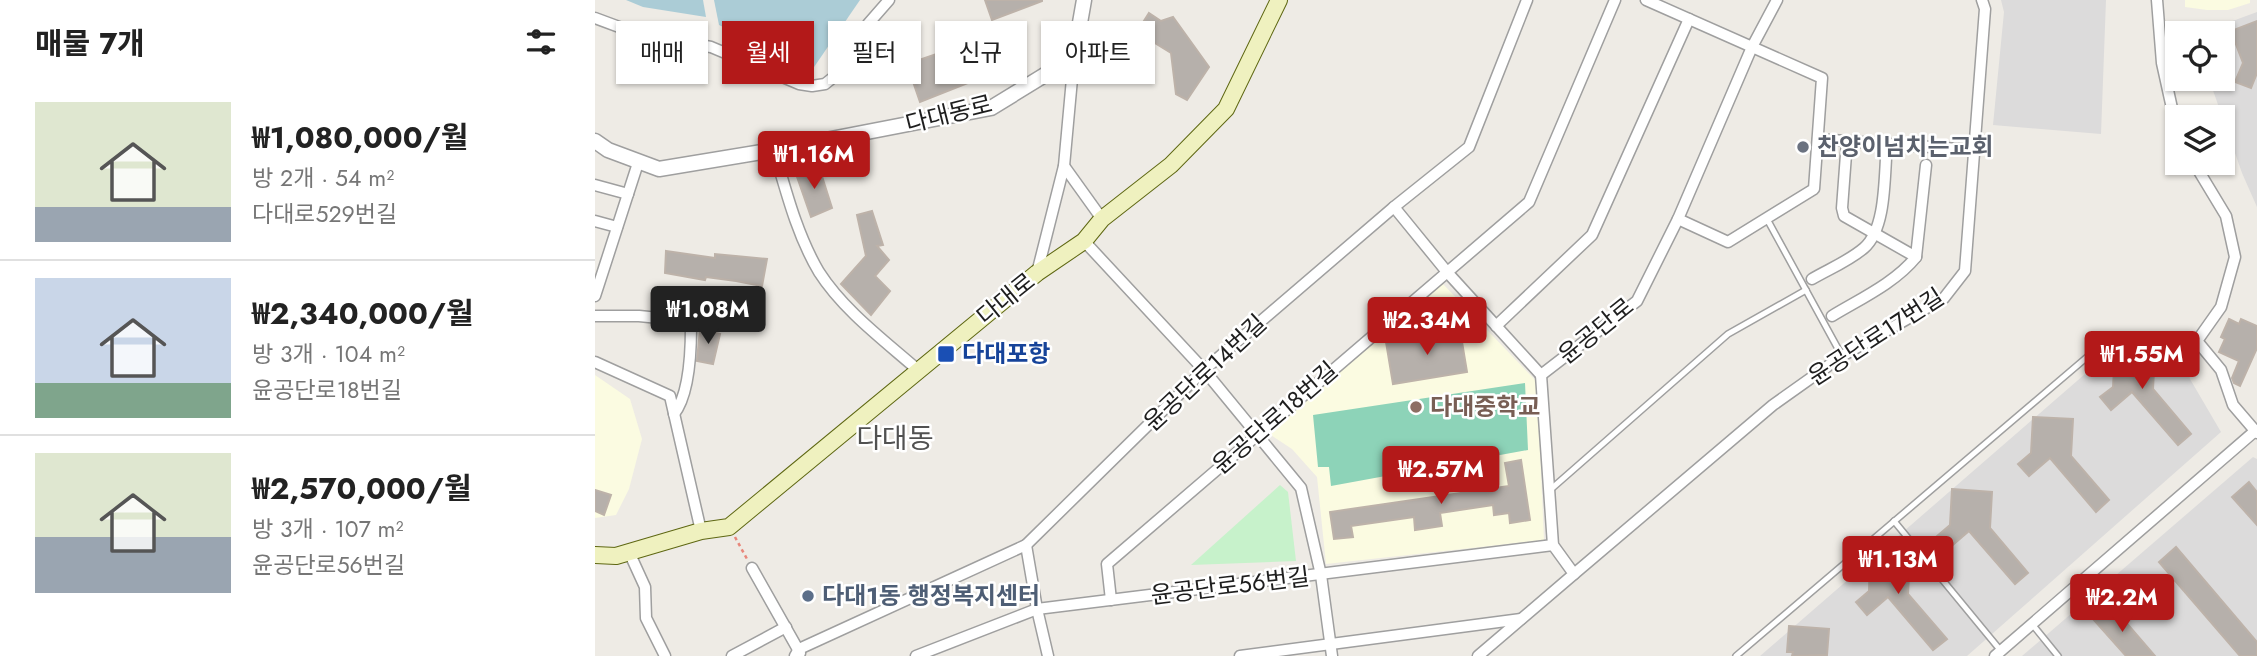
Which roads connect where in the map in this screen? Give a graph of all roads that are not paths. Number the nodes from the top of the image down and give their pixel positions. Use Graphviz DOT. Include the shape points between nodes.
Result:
graph roads {
  1 [pos="889,0"];
  2 [pos="1084,0"];
  3 [pos="1279,0"];
  4 [pos="1527,0"];
  5 [pos="1615,0"];
  6 [pos="1646,0"];
  7 [pos="1777,0"];
  8 [pos="1982,0"];
  9 [pos="2157,0"];
  10 [pos="595,18"];
  11 [pos="1689,19"];
  12 [pos="1080,21"];
  13 [pos="1752,47"];
  14 [pos="1041,77"];
  15 [pos="1072,84"];
  16 [pos="2171,105"];
  17 [pos="1818,139"];
  18 [pos="595,141"];
  19 [pos="1847,141"];
  20 [pos="1887,144"];
  21 [pos="774,150"];
  22 [pos="1973,150"];
  23 [pos="638,163"];
  24 [pos="1926,165"];
  25 [pos="1064,166"];
  26 [pos="2201,175"];
  27 [pos="595,185"];
  28 [pos="628,194"];
  29 [pos="1394,207"];
  30 [pos="1102,219"];
  31 [pos="1678,219"];
  32 [pos="1767,219"];
  33 [pos="595,221"];
  34 [pos="617,227"];
  35 [pos="1875,235"];
  36 [pos="1084,241"];
  37 [pos="1916,257"];
  38 [pos="1447,272"];
  39 [pos="1037,273"];
  40 [pos="1812,279"];
  41 [pos="1806,290"];
  42 [pos="595,296"];
  43 [pos="595,316"];
  44 [pos="1832,316"];
  45 [pos="1496,326"];
  46 [pos="2197,341"];
  47 [pos="1842,356"];
  48 [pos="595,362"];
  49 [pos="1204,370"];
  50 [pos="919,371"];
  51 [pos="1541,375"];
  52 [pos="674,414"];
  53 [pos="2256,432"];
  54 [pos="1256,435"];
  55 [pos="1549,491"];
  56 [pos="1894,522"];
  57 [pos="701,531"];
  58 [pos="1026,545"];
  59 [pos="1553,545"];
  60 [pos="629,552"];
  61 [pos="595,555"];
  62 [pos="753,568"];
  63 [pos="1574,574"];
  64 [pos="1321,575"];
  65 [pos="1111,600"];
  66 [pos="1037,608"];
  67 [pos="1521,619"];
  68 [pos="2032,624"];
  69 [pos="786,627"];
  70 [pos="1331,651"];
  71 [pos="798,654"];
  72 [pos="1998,654"];
  73 [pos="665,656"];
  74 [pos="732,656"];
  75 [pos="916,656"];
  76 [pos="1048,656"];
  77 [pos="1240,656"];
  78 [pos="1478,656"];
  79 [pos="1736,656"];
  80 [pos="2058,656"];
  1 -- 10 [label="street" via="835,76 812,86 711,47 638,33"];
  2 -- 12 [label="street"];
  3 -- 30 [label="main road, 다대로" via="1226,109 1171,165"];
  4 -- 29 [label="street, 윤공단로14번길" via="1469,147"];
  5 -- 38 [label="street, 윤공단로18번길" via="1529,202"];
  6 -- 11 [label="street"];
  7 -- 13 [label="street, 윤공단로"];
  8 -- 22 [label="street, 윤공단로17번길" via="1985,9"];
  9 -- 16 [label="street" via="2162,63"];
  11 -- 13 [label="street"];
  11 -- 45 [label="street" via="1592,235"];
  13 -- 17 [label="street" via="1822,78"];
  13 -- 31 [label="street, 윤공단로"];
  14 -- 21 [label="street, 다대동로" via="991,108"];
  15 -- 25 [label="street"];
  17 -- 19 [label="street"];
  17 -- 32 [label="street" via="1814,188"];
  18 -- 23 [label="street, 다대동로"];
  19 -- 20 [label="street"];
  19 -- 35 [label="street" via="1844,216"];
  20 -- 22 [label="street"];
  20 -- 35 [label="street"];
  21 -- 23 [label="street, 다대동로" via="659,169"];
  21 -- 50 [label="street" via="792,213 819,272 846,305"];
  22 -- 47 [label="street, 윤공단로17번길" via="1965,271 1944,298"];
  23 -- 28 [label="street"];
  24 -- 37 [label="street"];
  25 -- 30 [label="street"];
  25 -- 39 [label="street"];
  26 -- 46 [label="street" via="2226,216 2235,257 2221,307"];
  27 -- 28 [label="street"];
  28 -- 34 [label="street"];
  29 -- 38 [label="street"];
  29 -- 49 [label="street, 윤공단로14번길"];
  30 -- 36 [label="main road, 다대로"];
  31 -- 32 [label="street" via="1728,242"];
  31 -- 51 [label="street, 윤공단로" via="1637,301"];
  32 -- 41 [label="lane"];
  33 -- 34 [label="street"];
  34 -- 42 [label="street"];
  35 -- 37 [label="street"];
  35 -- 40 [label="street" via="1865,247"];
  36 -- 39 [label="main road, 다대로"];
  36 -- 49 [label="street"];
  37 -- 44 [label="street" via="1887,282"];
  38 -- 45 [label="street"];
  38 -- 54 [label="street, 윤공단로18번길"];
  39 -- 50 [label="main road, 다대로"];
  41 -- 47 [label="lane"];
  41 -- 55 [label="lane" via="1728,334"];
  43 -- 52 [label="street" via="679,320 691,327 682,405"];
  45 -- 51 [label="street"];
  46 -- 53 [label="street" via="2221,370 2233,405"];
  46 -- 56 [label="lane" via="2113,335"];
  47 -- 63 [label="street, 윤공단로17번길" via="1773,405"];
  48 -- 52 [label="street" via="669,394"];
  49 -- 54 [label="street"];
  49 -- 58 [label="street, 윤공단로14번길"];
  50 -- 57 [label="main road, 다대로" via="729,527"];
  51 -- 55 [label="street, 윤공단로"];
  52 -- 57 [label="street"];
  53 -- 68 [label="street"];
  54 -- 64 [label="street" via="1301,488"];
  54 -- 65 [label="street, 윤공단로18번길" via="1107,564"];
  55 -- 59 [label="street, 윤공단로"];
  56 -- 72 [label="lane"];
  56 -- 79 [label="lane"];
  57 -- 60 [label="main road"];
  58 -- 66 [label="street"];
  58 -- 71 [label="street, 윤공단로14번길"];
  59 -- 63 [label="street"];
  59 -- 64 [label="street, 윤공단로56번길"];
  60 -- 61 [label="main road"];
  60 -- 73 [label="street" via="645,587 646,618"];
  62 -- 69 [label="street"];
  63 -- 67 [label="street"];
  64 -- 65 [label="street, 윤공단로56번길"];
  64 -- 70 [label="street"];
  65 -- 66 [label="street, 윤공단로56번길"];
  66 -- 75 [label="street, 윤공단로56번길"];
  66 -- 76 [label="street"];
  67 -- 70 [label="street"];
  67 -- 78 [label="street"];
  68 -- 72 [label="street"];
  68 -- 80 [label="lane"];
  69 -- 71 [label="street"];
  69 -- 74 [label="street"];
  70 -- 77 [label="street"];
}
